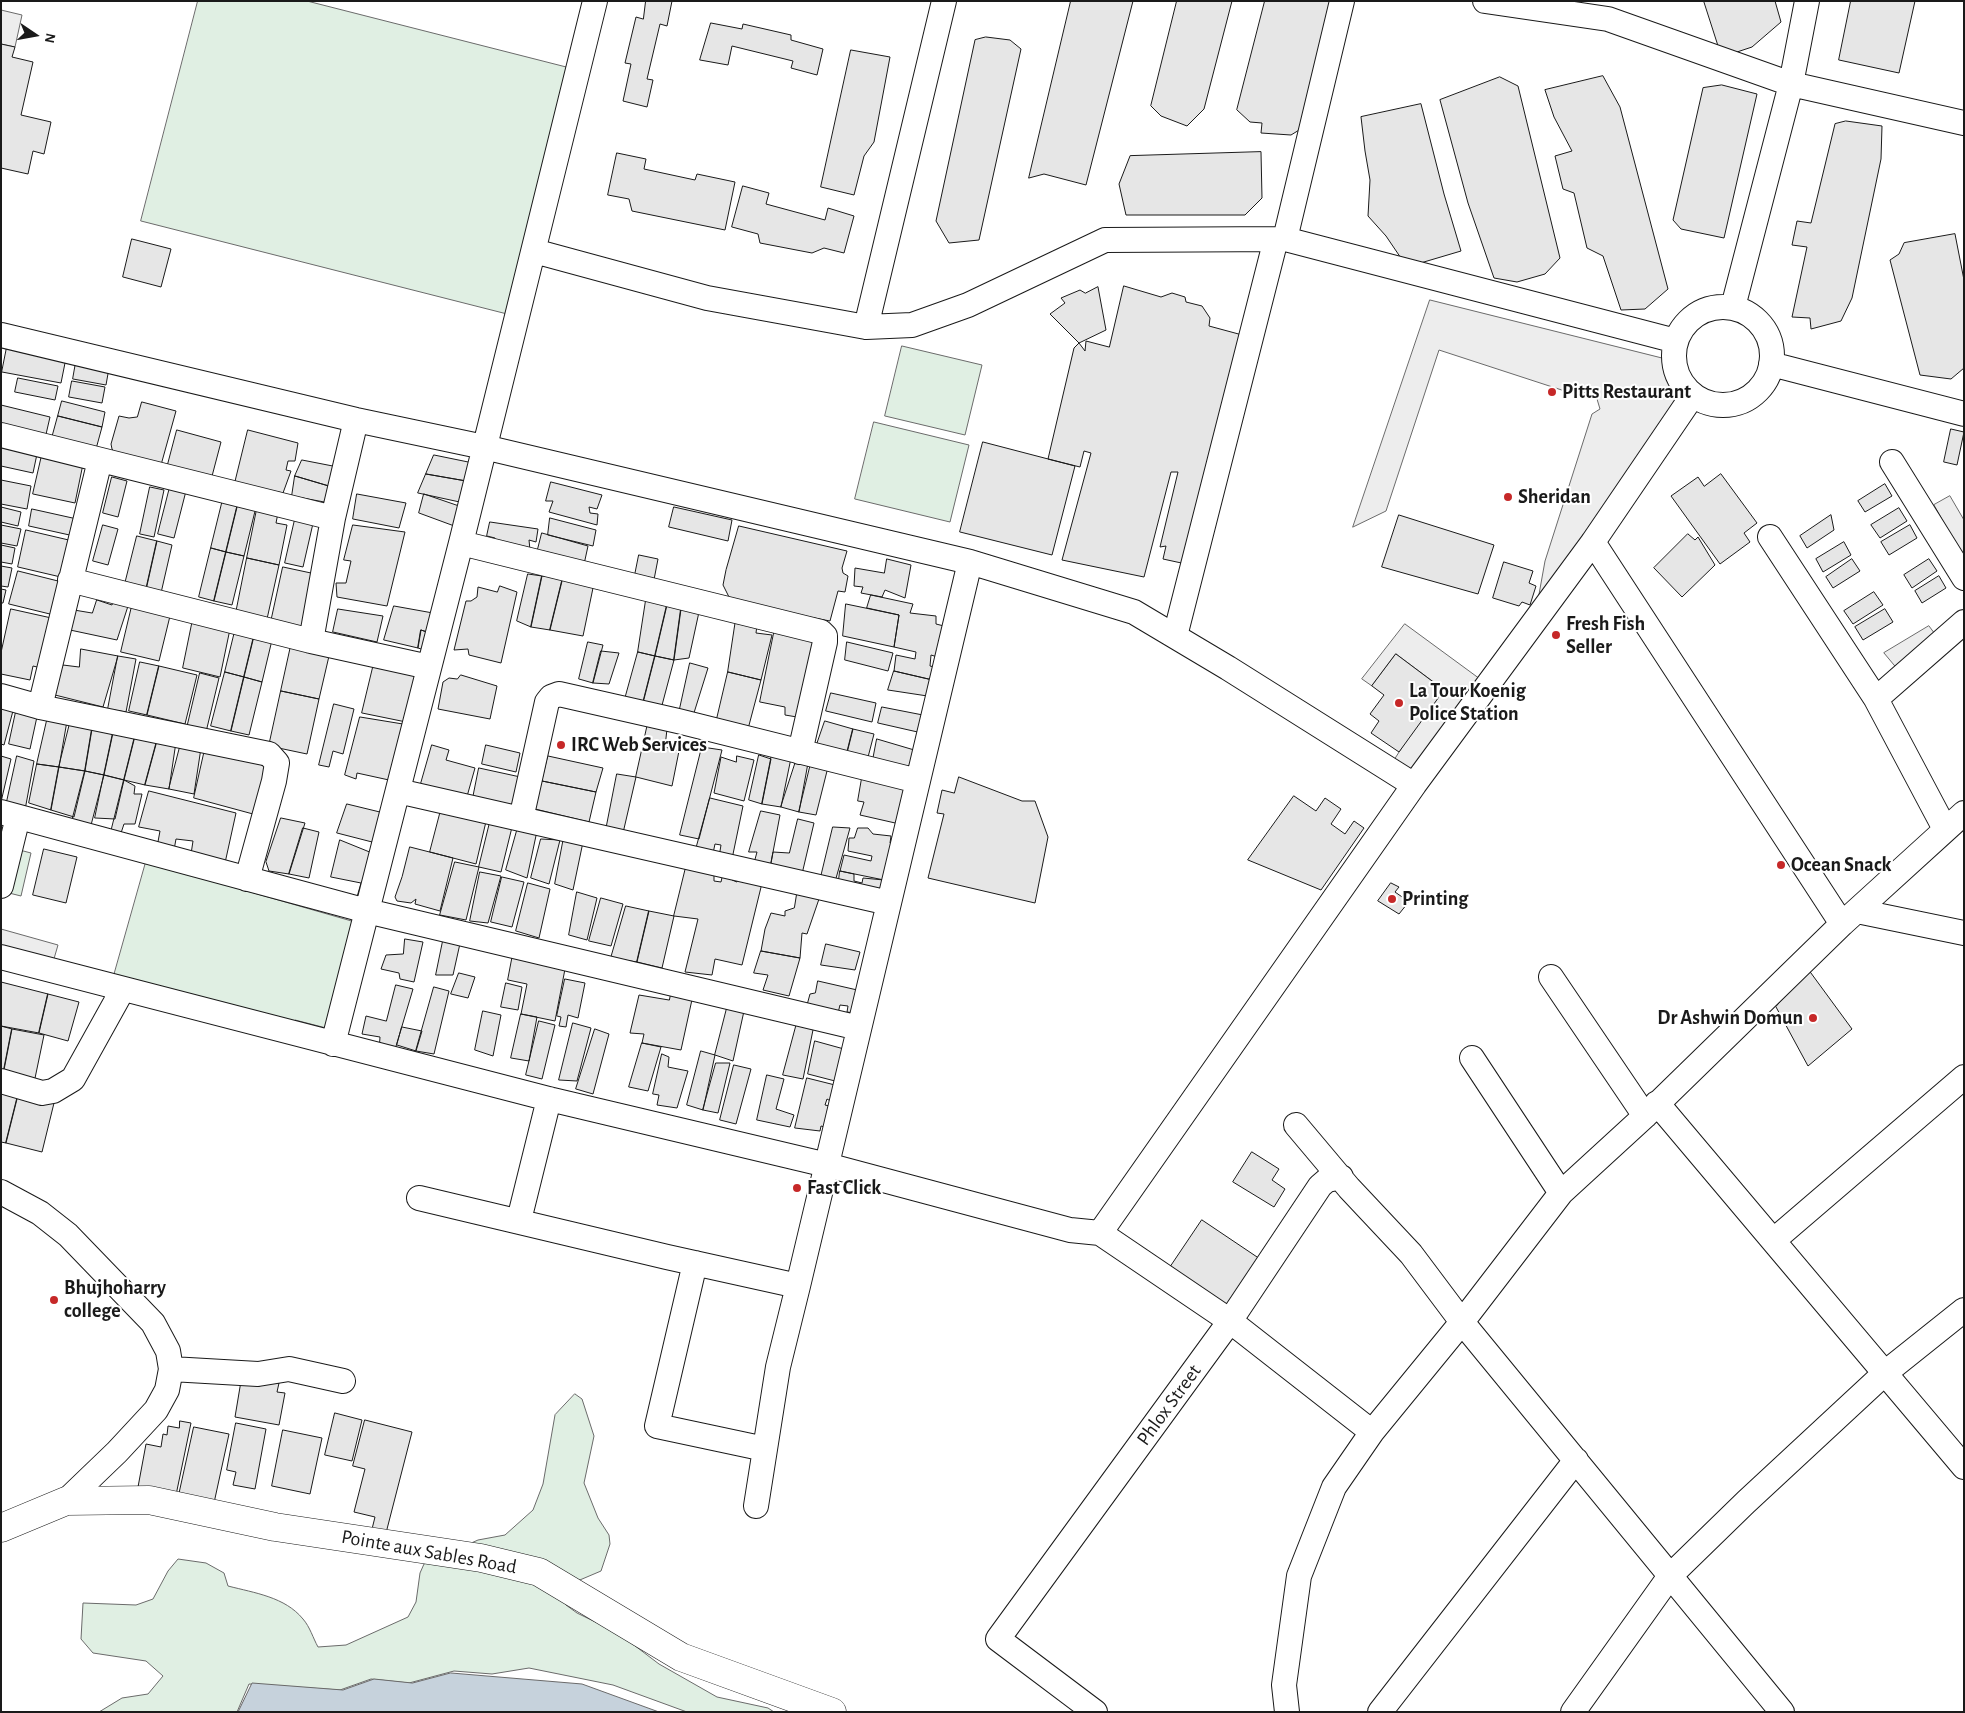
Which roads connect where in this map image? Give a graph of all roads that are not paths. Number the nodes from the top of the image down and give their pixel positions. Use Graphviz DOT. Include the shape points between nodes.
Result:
graph roads {
  1 [pos="596,1"];
  2 [pos="944,1"];
  3 [pos="1342,1"];
  4 [pos="1485,1"];
  5 [pos="1807,1"];
  6 [pos="1791,84"];
  7 [pos="1964,123"];
  8 [pos="1280,239"];
  9 [pos="534,251"];
  10 [pos="1733,307"];
  11 [pos="866,327"];
  12 [pos="1,334"];
  13 [pos="1676,342"];
  14 [pos="1771,364"];
  15 [pos="1693,395"];
  16 [pos="1964,414"];
  17 [pos="356,420"];
  18 [pos="1,435"];
  19 [pos="484,447"];
  20 [pos="100,460"];
  21 [pos="1892,462"];
  22 [pos="333,518"];
  23 [pos="1770,537"];
  24 [pos="1593,542"];
  25 [pos="461,543"];
  26 [pos="970,562"];
  27 [pos="1964,578"];
  28 [pos="70,580"];
  29 [pos="1964,622"];
  30 [pos="1174,636"];
  31 [pos="311,641"];
  32 [pos="429,667"];
  33 [pos="1,696"];
  34 [pos="1876,699"];
  35 [pos="40,707"];
  36 [pos="800,752"];
  37 [pos="918,781"];
  38 [pos="1414,785"];
  39 [pos="398,791"];
  40 [pos="1964,813"];
  41 [pos="9,815"];
  42 [pos="520,819"];
  43 [pos="1945,829"];
  44 [pos="247,879"];
  45 [pos="1,886"];
  46 [pos="889,903"];
  47 [pos="367,911"];
  48 [pos="1850,918"];
  49 [pos="1964,932"];
  50 [pos="1,957"];
  51 [pos="1551,977"];
  52 [pos="123,989"];
  53 [pos="859,1028"];
  54 [pos="333,1044"];
  55 [pos="1472,1058"];
  56 [pos="1964,1077"];
  57 [pos="1,1081"];
  58 [pos="549,1099"];
  59 [pos="1651,1110"];
  60 [pos="1296,1125"];
  61 [pos="827,1165"];
  62 [pos="1341,1177"];
  63 [pos="1,1192"];
  64 [pos="1561,1193"];
  65 [pos="419,1198"];
  66 [pos="519,1220"];
  67 [pos="1100,1233"];
  68 [pos="1774,1240"];
  69 [pos="695,1263"];
  70 [pos="798,1286"];
  71 [pos="1964,1310"];
  72 [pos="1230,1321"];
  73 [pos="1462,1322"];
  74 [pos="171,1369"];
  75 [pos="1884,1373"];
  76 [pos="344,1381"];
  77 [pos="1372,1432"];
  78 [pos="765,1449"];
  79 [pos="1576,1460"];
  80 [pos="1964,1467"];
  81 [pos="66,1501"];
  82 [pos="756,1506"];
  83 [pos="1,1528"];
  84 [pos="1670,1576"];
  85 [pos="832,1712"];
  86 [pos="1096,1712"];
  87 [pos="1287,1712"];
  88 [pos="1380,1712"];
  89 [pos="1573,1712"];
  90 [pos="1782,1712"];
  1 -- 9 [label="street"];
  2 -- 11 [label="street"];
  3 -- 8 [label="street"];
  4 -- 6 [label="street" via="1608,19"];
  5 -- 6 [label="street"];
  6 -- 7 [label="street"];
  6 -- 10 [label="street"];
  8 -- 11 [label="street" via="1105,240 968,305 912,325"];
  8 -- 13 [label="street"];
  8 -- 30 [label="street"];
  9 -- 11 [label="street" via="707,298"];
  9 -- 19 [label="street"];
  10 -- 13 [label="street" via="1718,306 1692,317"];
  10 -- 14 [label="street" via="1759,322 1767,334"];
  12 -- 17 [label="street"];
  13 -- 15 [label="street" via="1676,371 1682,384"];
  14 -- 15 [label="street" via="1755,393 1740,402 1708,403"];
  14 -- 16 [label="street"];
  15 -- 24 [label="street"];
  17 -- 19 [label="street"];
  17 -- 22 [label="street"];
  18 -- 20 [label="street"];
  19 -- 25 [label="street"];
  19 -- 26 [label="street"];
  20 -- 22 [label="street"];
  20 -- 28 [label="street"];
  21 -- 27 [label="street"];
  22 -- 31 [label="street"];
  23 -- 34 [label="street"];
  24 -- 38 [label="street"];
  24 -- 48 [label="street"];
  25 -- 32 [label="street"];
  25 -- 36 [label="street" via="821,632 825,642"];
  26 -- 30 [label="street" via="1134,612"];
  26 -- 37 [label="street"];
  28 -- 31 [label="street"];
  28 -- 35 [label="street"];
  29 -- 34 [label="street"];
  30 -- 38 [label="street"];
  31 -- 32 [label="street"];
  32 -- 39 [label="street"];
  33 -- 35 [label="street"];
  34 -- 43 [label="street"];
  35 -- 44 [label="street" via="269,754 277,763 274,781"];
  36 -- 37 [label="street"];
  36 -- 42 [label="street" via="559,694 547,702"];
  37 -- 46 [label="street"];
  38 -- 67 [label="street"];
  39 -- 42 [label="street"];
  39 -- 47 [label="street"];
  40 -- 43 [label="street"];
  41 -- 44 [label="street"];
  41 -- 45 [label="street"];
  42 -- 46 [label="street"];
  43 -- 48 [label="street"];
  44 -- 47 [label="street"];
  46 -- 53 [label="street"];
  47 -- 53 [label="street"];
  47 -- 54 [label="street"];
  48 -- 49 [label="street"];
  48 -- 59 [label="street"];
  50 -- 52 [label="street"];
  51 -- 59 [label="street"];
  52 -- 54 [label="street"];
  52 -- 57 [label="street" via="73,1079 53,1091 42,1093"];
  53 -- 61 [label="street"];
  54 -- 58 [label="street"];
  55 -- 64 [label="street"];
  56 -- 68 [label="street"];
  58 -- 61 [label="street"];
  58 -- 66 [label="street"];
  59 -- 64 [label="street"];
  59 -- 68 [label="street"];
  60 -- 62 [label="street"];
  61 -- 67 [label="street" via="1070,1230"];
  61 -- 70 [label="street"];
  62 -- 72 [label="street, Phlox Street" via="1327,1180 1320,1186"];
  62 -- 73 [label="street" via="1411,1254"];
  63 -- 74 [label="street" via="40,1213 68,1236 153,1323 168,1351"];
  64 -- 73 [label="street"];
  65 -- 66 [label="street"];
  66 -- 69 [label="street"];
  67 -- 72 [label="street"];
  68 -- 75 [label="street"];
  69 -- 70 [label="street"];
  69 -- 78 [label="street" via="657,1426"];
  70 -- 78 [label="street" via="778,1367"];
  71 -- 75 [label="street"];
  72 -- 77 [label="street"];
  72 -- 86 [label="street, Phlox Street" via="998,1639"];
  73 -- 77 [label="street"];
  73 -- 79 [label="street"];
  74 -- 76 [label="street" via="258,1374 289,1369"];
  74 -- 81 [label="street" via="167,1390 156,1410"];
  75 -- 80 [label="street"];
  75 -- 84 [label="street"];
  77 -- 87 [label="street" via="1334,1487 1299,1576 1284,1684"];
  78 -- 82 [label="street"];
  79 -- 84 [label="street"];
  79 -- 88 [label="street"];
  81 -- 83 [label="main road, Pointe aux Sables Road"];
  81 -- 85 [label="main road, Pointe aux Sables Road" via="149,1500 274,1527 481,1558 539,1572 681,1657"];
  84 -- 89 [label="street"];
  84 -- 90 [label="street"];
}
